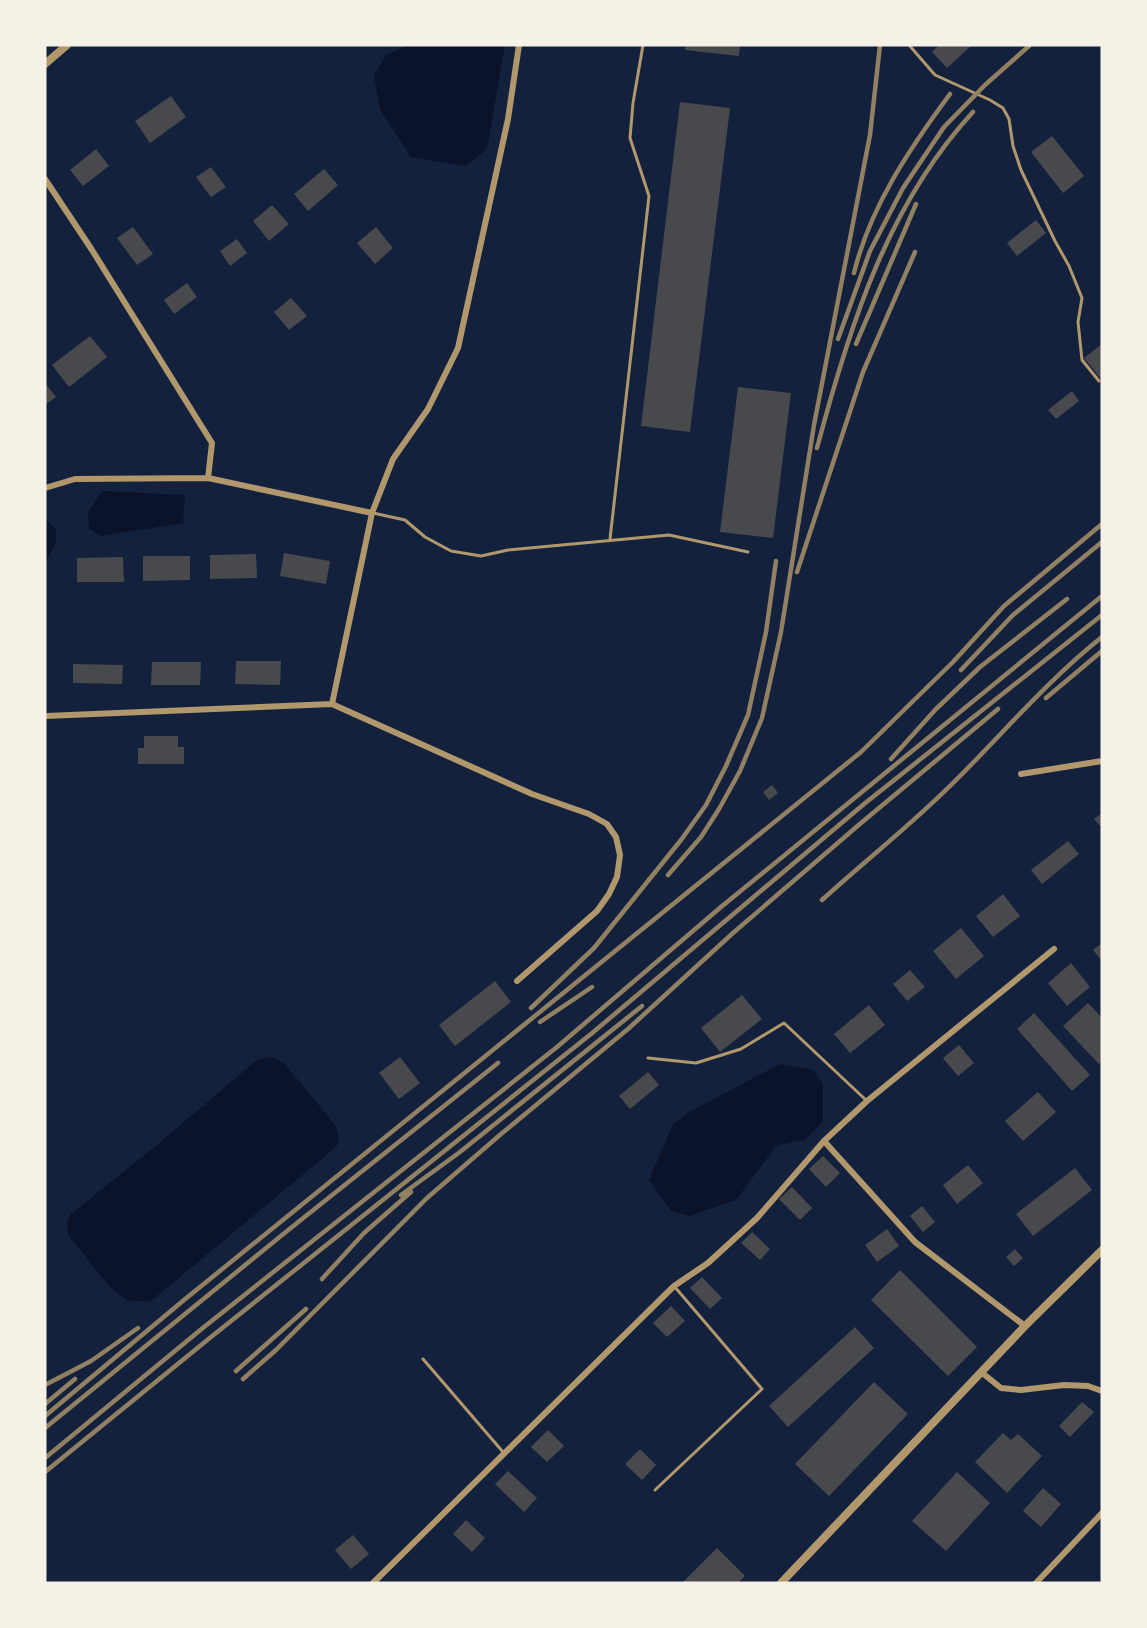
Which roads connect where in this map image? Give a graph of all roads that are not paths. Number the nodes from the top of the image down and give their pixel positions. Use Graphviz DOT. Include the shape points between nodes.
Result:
graph roads {
  1 [pos="67,45"];
  2 [pos="519,45"];
  3 [pos="643,45"];
  4 [pos="909,45"];
  5 [pos="45,64"];
  6 [pos="45,179"];
  7 [pos="1099,381"];
  8 [pos="208,478"];
  9 [pos="45,488"];
  10 [pos="372,513"];
  11 [pos="610,539"];
  12 [pos="748,552"];
  13 [pos="332,704"];
  14 [pos="46,716"];
  15 [pos="1102,761"];
  16 [pos="1021,774"];
  17 [pos="1054,950"];
  18 [pos="517,981"];
  19 [pos="648,1058"];
  20 [pos="867,1101"];
  21 [pos="824,1142"];
  22 [pos="1102,1250"];
  23 [pos="674,1286"];
  24 [pos="1025,1326"];
  25 [pos="423,1359"];
  26 [pos="981,1372"];
  27 [pos="1102,1391"];
  28 [pos="504,1454"];
  29 [pos="655,1490"];
  30 [pos="1102,1513"];
  31 [pos="373,1583"];
  32 [pos="781,1583"];
  33 [pos="1036,1583"];
  1 -- 5 [label="street"];
  2 -- 10 [label="street" via="508,119 458,348 428,409 393,459"];
  3 -- 11 [label="lane" via="630,138 649,196"];
  4 -- 7 [label="lane" via="935,75 1003,108 1021,170 1082,297 1078,322 1082,360"];
  6 -- 8 [label="street" via="212,443"];
  8 -- 9 [label="street" via="75,479"];
  8 -- 10 [label="street"];
  10 -- 11 [label="lane" via="405,520 451,551 481,556"];
  10 -- 13 [label="street"];
  11 -- 12 [label="lane" via="669,535"];
  13 -- 14 [label="street"];
  13 -- 18 [label="street" via="532,794 589,814 606,824 616,837 620,855 609,894 597,911"];
  15 -- 16 [label="street"];
  17 -- 20 [label="street"];
  19 -- 20 [label="lane" via="696,1064 741,1049 784,1023"];
  20 -- 21 [label="street"];
  21 -- 23 [label="street" via="757,1218 708,1263"];
  21 -- 24 [label="street" via="915,1242"];
  22 -- 24 [label="street"];
  23 -- 28 [label="street"];
  23 -- 29 [label="lane" via="762,1389"];
  24 -- 26 [label="street"];
  25 -- 28 [label="lane"];
  26 -- 27 [label="street" via="1001,1388 1064,1385"];
  26 -- 32 [label="street"];
  28 -- 31 [label="street"];
  30 -- 33 [label="street"];
}
